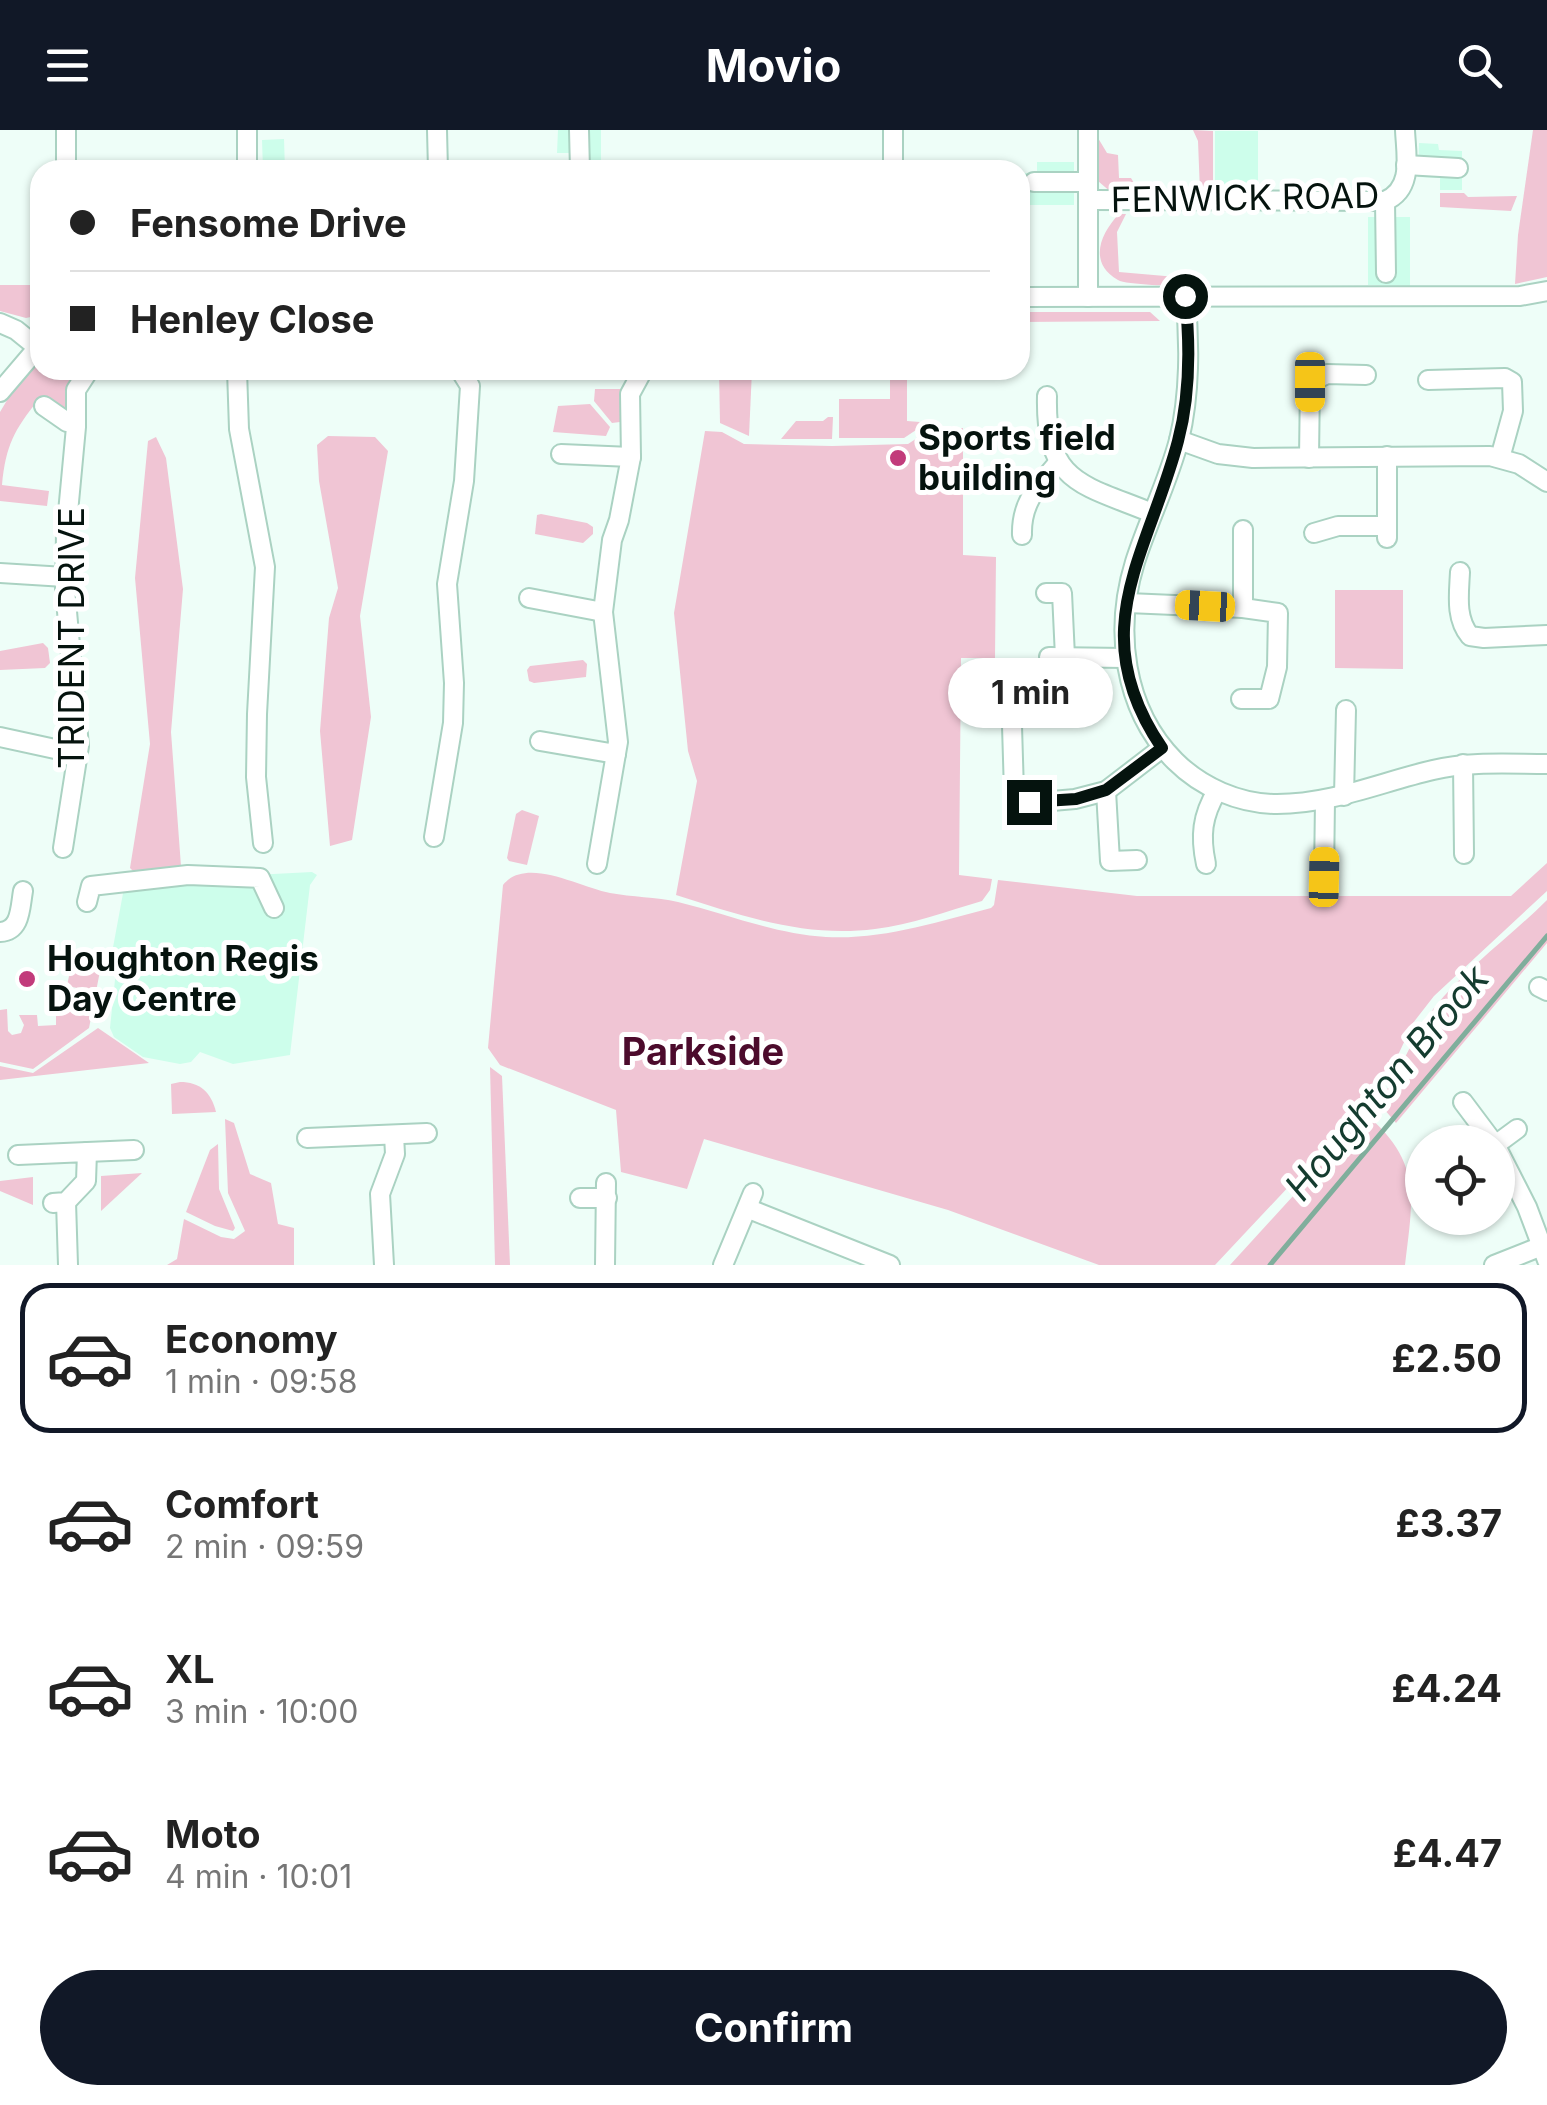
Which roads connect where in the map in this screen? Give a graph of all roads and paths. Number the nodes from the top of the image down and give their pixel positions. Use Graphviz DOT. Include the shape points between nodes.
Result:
graph roads {
  1 [pos="66,130"];
  2 [pos="247,130"];
  3 [pos="437,130"];
  4 [pos="579,130"];
  5 [pos="893,130"];
  6 [pos="1088,130"];
  7 [pos="1405,130"];
  8 [pos="66,160"];
  9 [pos="247,160"];
  10 [pos="438,160"];
  11 [pos="580,160"];
  12 [pos="893,160"];
  13 [pos="1406,166"];
  14 [pos="1458,168"];
  15 [pos="1034,182"];
  16 [pos="1088,191"];
  17 [pos="1393,196"];
  18 [pos="1418,201"];
  19 [pos="1386,273"];
  20 [pos="1547,292"];
  21 [pos="1185,296"];
  22 [pos="1030,297"];
  23 [pos="1088,297"];
  24 [pos="0,324"];
  25 [pos="30,340"];
  26 [pos="30,357"];
  27 [pos="1366,375"];
  28 [pos="82,380"];
  29 [pos="238,380"];
  30 [pos="466,380"];
  31 [pos="636,380"];
  32 [pos="1428,380"];
  33 [pos="0,392"];
  34 [pos="1048,396"];
  35 [pos="44,406"];
  36 [pos="76,423"];
  37 [pos="1179,440"];
  38 [pos="561,454"];
  39 [pos="1387,456"];
  40 [pos="632,457"];
  41 [pos="1310,458"];
  42 [pos="1500,458"];
  43 [pos="1058,463"];
  44 [pos="1547,482"];
  45 [pos="1152,512"];
  46 [pos="1243,530"];
  47 [pos="1314,533"];
  48 [pos="1022,534"];
  49 [pos="1460,572"];
  50 [pos="0,573"];
  51 [pos="65,576"];
  52 [pos="1046,594"];
  53 [pos="529,598"];
  54 [pos="1128,603"];
  55 [pos="1243,608"];
  56 [pos="603,612"];
  57 [pos="1547,635"];
  58 [pos="1125,658"];
  59 [pos="1241,699"];
  60 [pos="1346,710"];
  61 [pos="1012,726"];
  62 [pos="0,737"];
  63 [pos="540,741"];
  64 [pos="1162,748"];
  65 [pos="78,754"];
  66 [pos="616,754"];
  67 [pos="1462,764"];
  68 [pos="1547,764"];
  69 [pos="1106,790"];
  70 [pos="1216,791"];
  71 [pos="1334,798"];
  72 [pos="434,837"];
  73 [pos="262,843"];
  74 [pos="62,848"];
  75 [pos="1464,854"];
  76 [pos="1137,860"];
  77 [pos="596,864"];
  78 [pos="1206,864"];
  79 [pos="1324,877"];
  80 [pos="24,890"];
  81 [pos="88,902"];
  82 [pos="274,908"];
  83 [pos="8,928"];
  84 [pos="1463,1102"];
  85 [pos="1481,1125"];
  86 [pos="427,1132"];
  87 [pos="307,1138"];
  88 [pos="394,1145"];
  89 [pos="134,1150"];
  90 [pos="87,1152"];
  91 [pos="18,1155"];
  92 [pos="1515,1183"];
  93 [pos="580,1198"];
  94 [pos="1545,1253"];
  95 [pos="68,1265"];
  96 [pos="384,1265"];
  97 [pos="605,1265"];
  98 [pos="723,1265"];
  99 [pos="890,1265"];
  100 [pos="1494,1265"];
  1 -- 8 [label="street"];
  2 -- 9 [label="street"];
  3 -- 10 [label="street"];
  4 -- 11 [label="street"];
  5 -- 12 [label="street"];
  6 -- 16 [label="street"];
  7 -- 13 [label="street, FENWICK ROAD"];
  13 -- 14 [label="street"];
  13 -- 17 [label="street, FENWICK ROAD" via="1405,181"];
  15 -- 16 [label="street, FENWICK ROAD"];
  16 -- 17 [label="street, FENWICK ROAD"];
  16 -- 23 [label="street"];
  17 -- 18 [label="street, FENWICK ROAD"];
  17 -- 19 [label="street"];
  20 -- 21 [label="street"];
  21 -- 23 [label="street"];
  21 -- 37 [label="street" via="1186,396"];
  22 -- 23 [label="street"];
  24 -- 25 [label="street"];
  26 -- 33 [label="street"];
  27 -- 41 [label="street" via="1327,374 1310,382"];
  28 -- 36 [label="street, TRIDENT DRIVE"];
  29 -- 73 [label="street" via="265,567 256,777"];
  30 -- 72 [label="street" via="464,481 446,584 454,723"];
  31 -- 40 [label="street" via="628,411"];
  32 -- 42 [label="street" via="1512,382"];
  34 -- 43 [label="street" via="1046,433"];
  35 -- 36 [label="street"];
  36 -- 51 [label="street, TRIDENT DRIVE"];
  37 -- 41 [label="street" via="1218,454"];
  37 -- 45 [label="street"];
  38 -- 40 [label="street"];
  39 -- 41 [label="street"];
  39 -- 42 [label="street"];
  39 -- 47 [label="street" via="1387,532 1338,526"];
  40 -- 56 [label="street"];
  42 -- 44 [label="street"];
  43 -- 45 [label="street" via="1094,490"];
  43 -- 48 [label="street" via="1028,498"];
  45 -- 54 [label="street"];
  46 -- 55 [label="street"];
  49 -- 57 [label="street" via="1458,606 1470,636"];
  50 -- 51 [label="street"];
  51 -- 65 [label="street, TRIDENT DRIVE"];
  52 -- 58 [label="street" via="1062,593 1057,657"];
  53 -- 56 [label="street"];
  54 -- 55 [label="street"];
  54 -- 58 [label="street"];
  55 -- 59 [label="street" via="1278,613 1277,667 1269,699"];
  56 -- 66 [label="street"];
  58 -- 64 [label="street" via="1134,694"];
  60 -- 71 [label="street"];
  61 -- 69 [label="street" via="1014,792 1022,800 1076,799"];
  62 -- 65 [label="street"];
  63 -- 66 [label="street"];
  64 -- 69 [label="street"];
  64 -- 70 [label="street"];
  65 -- 74 [label="street, TRIDENT DRIVE"];
  66 -- 77 [label="street"];
  67 -- 68 [label="street"];
  67 -- 71 [label="street"];
  67 -- 75 [label="street"];
  69 -- 76 [label="street" via="1110,861"];
  70 -- 71 [label="street" via="1276,804"];
  70 -- 78 [label="street" via="1200,838"];
  71 -- 79 [label="street"];
  80 -- 83 [label="street"];
  81 -- 82 [label="street" via="92,886 188,875 260,878"];
  84 -- 85 [label="street"];
  86 -- 88 [label="street"];
  87 -- 88 [label="street"];
  88 -- 96 [label="street" via="380,1194"];
  89 -- 90 [label="street"];
  90 -- 91 [label="street"];
  90 -- 95 [label="street" via="86,1181 60,1203"];
  92 -- 94 [label="street"];
  93 -- 97 [label="street" via="607,1190"];
  94 -- 100 [label="street"];
  98 -- 99 [label="street" via="751,1201"];
}
